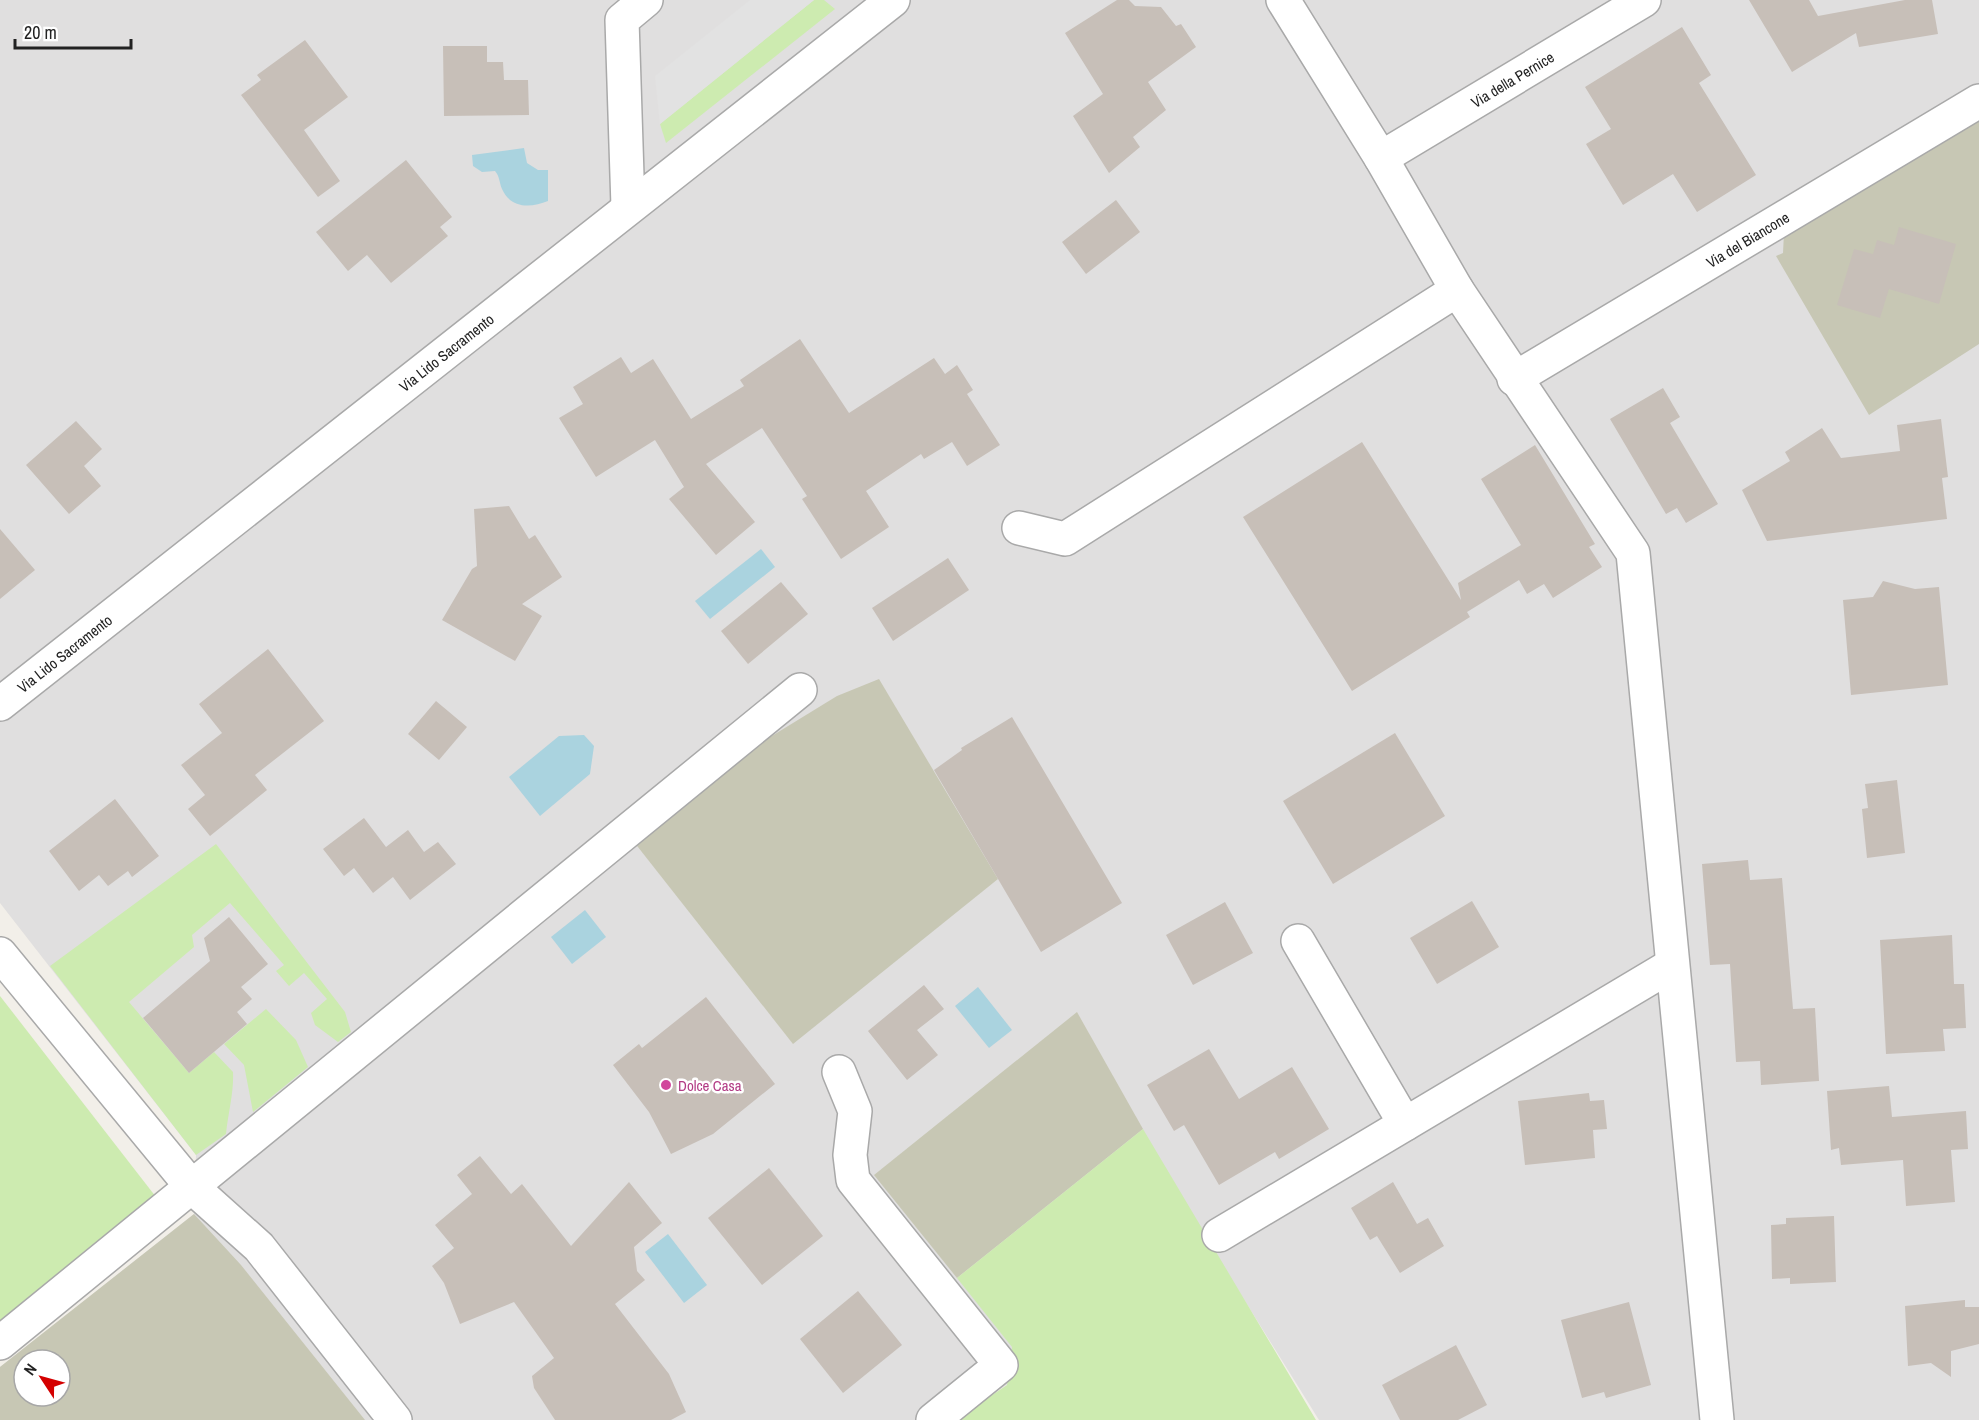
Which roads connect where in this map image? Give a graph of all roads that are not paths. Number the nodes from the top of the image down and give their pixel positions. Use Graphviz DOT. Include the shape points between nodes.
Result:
graph roads {
  1 [pos="646,0"];
  2 [pos="893,0"];
  3 [pos="1283,0"];
  4 [pos="1644,0"];
  5 [pos="1979,101"];
  6 [pos="1381,158"];
  7 [pos="628,207"];
  8 [pos="1457,290"];
  9 [pos="1514,379"];
  10 [pos="1019,528"];
  11 [pos="800,690"];
  12 [pos="0,704"];
  13 [pos="1298,941"];
  14 [pos="0,954"];
  15 [pos="1672,965"];
  16 [pos="839,1072"];
  17 [pos="1405,1124"];
  18 [pos="192,1187"];
  19 [pos="1219,1235"];
  20 [pos="0,1343"];
  21 [pos="395,1420"];
  22 [pos="933,1420"];
  23 [pos="1717,1420"];
  1 -- 7 [label="street" via="622,20"];
  2 -- 7 [label="street, Via Lido Sacramento"];
  3 -- 6 [label="street"];
  4 -- 6 [label="street, Via della Pernice"];
  5 -- 9 [label="street, Via del Biancone"];
  6 -- 8 [label="street"];
  7 -- 12 [label="street, Via Lido Sacramento"];
  8 -- 9 [label="street"];
  8 -- 10 [label="street" via="1065,539"];
  9 -- 15 [label="street" via="1632,553"];
  11 -- 18 [label="street"];
  13 -- 17 [label="street"];
  14 -- 18 [label="street"];
  15 -- 17 [label="street"];
  15 -- 23 [label="street"];
  16 -- 22 [label="street" via="855,1111 850,1155 854,1180 1001,1365"];
  17 -- 19 [label="street"];
  18 -- 20 [label="street"];
  18 -- 21 [label="street" via="259,1247"];
}
